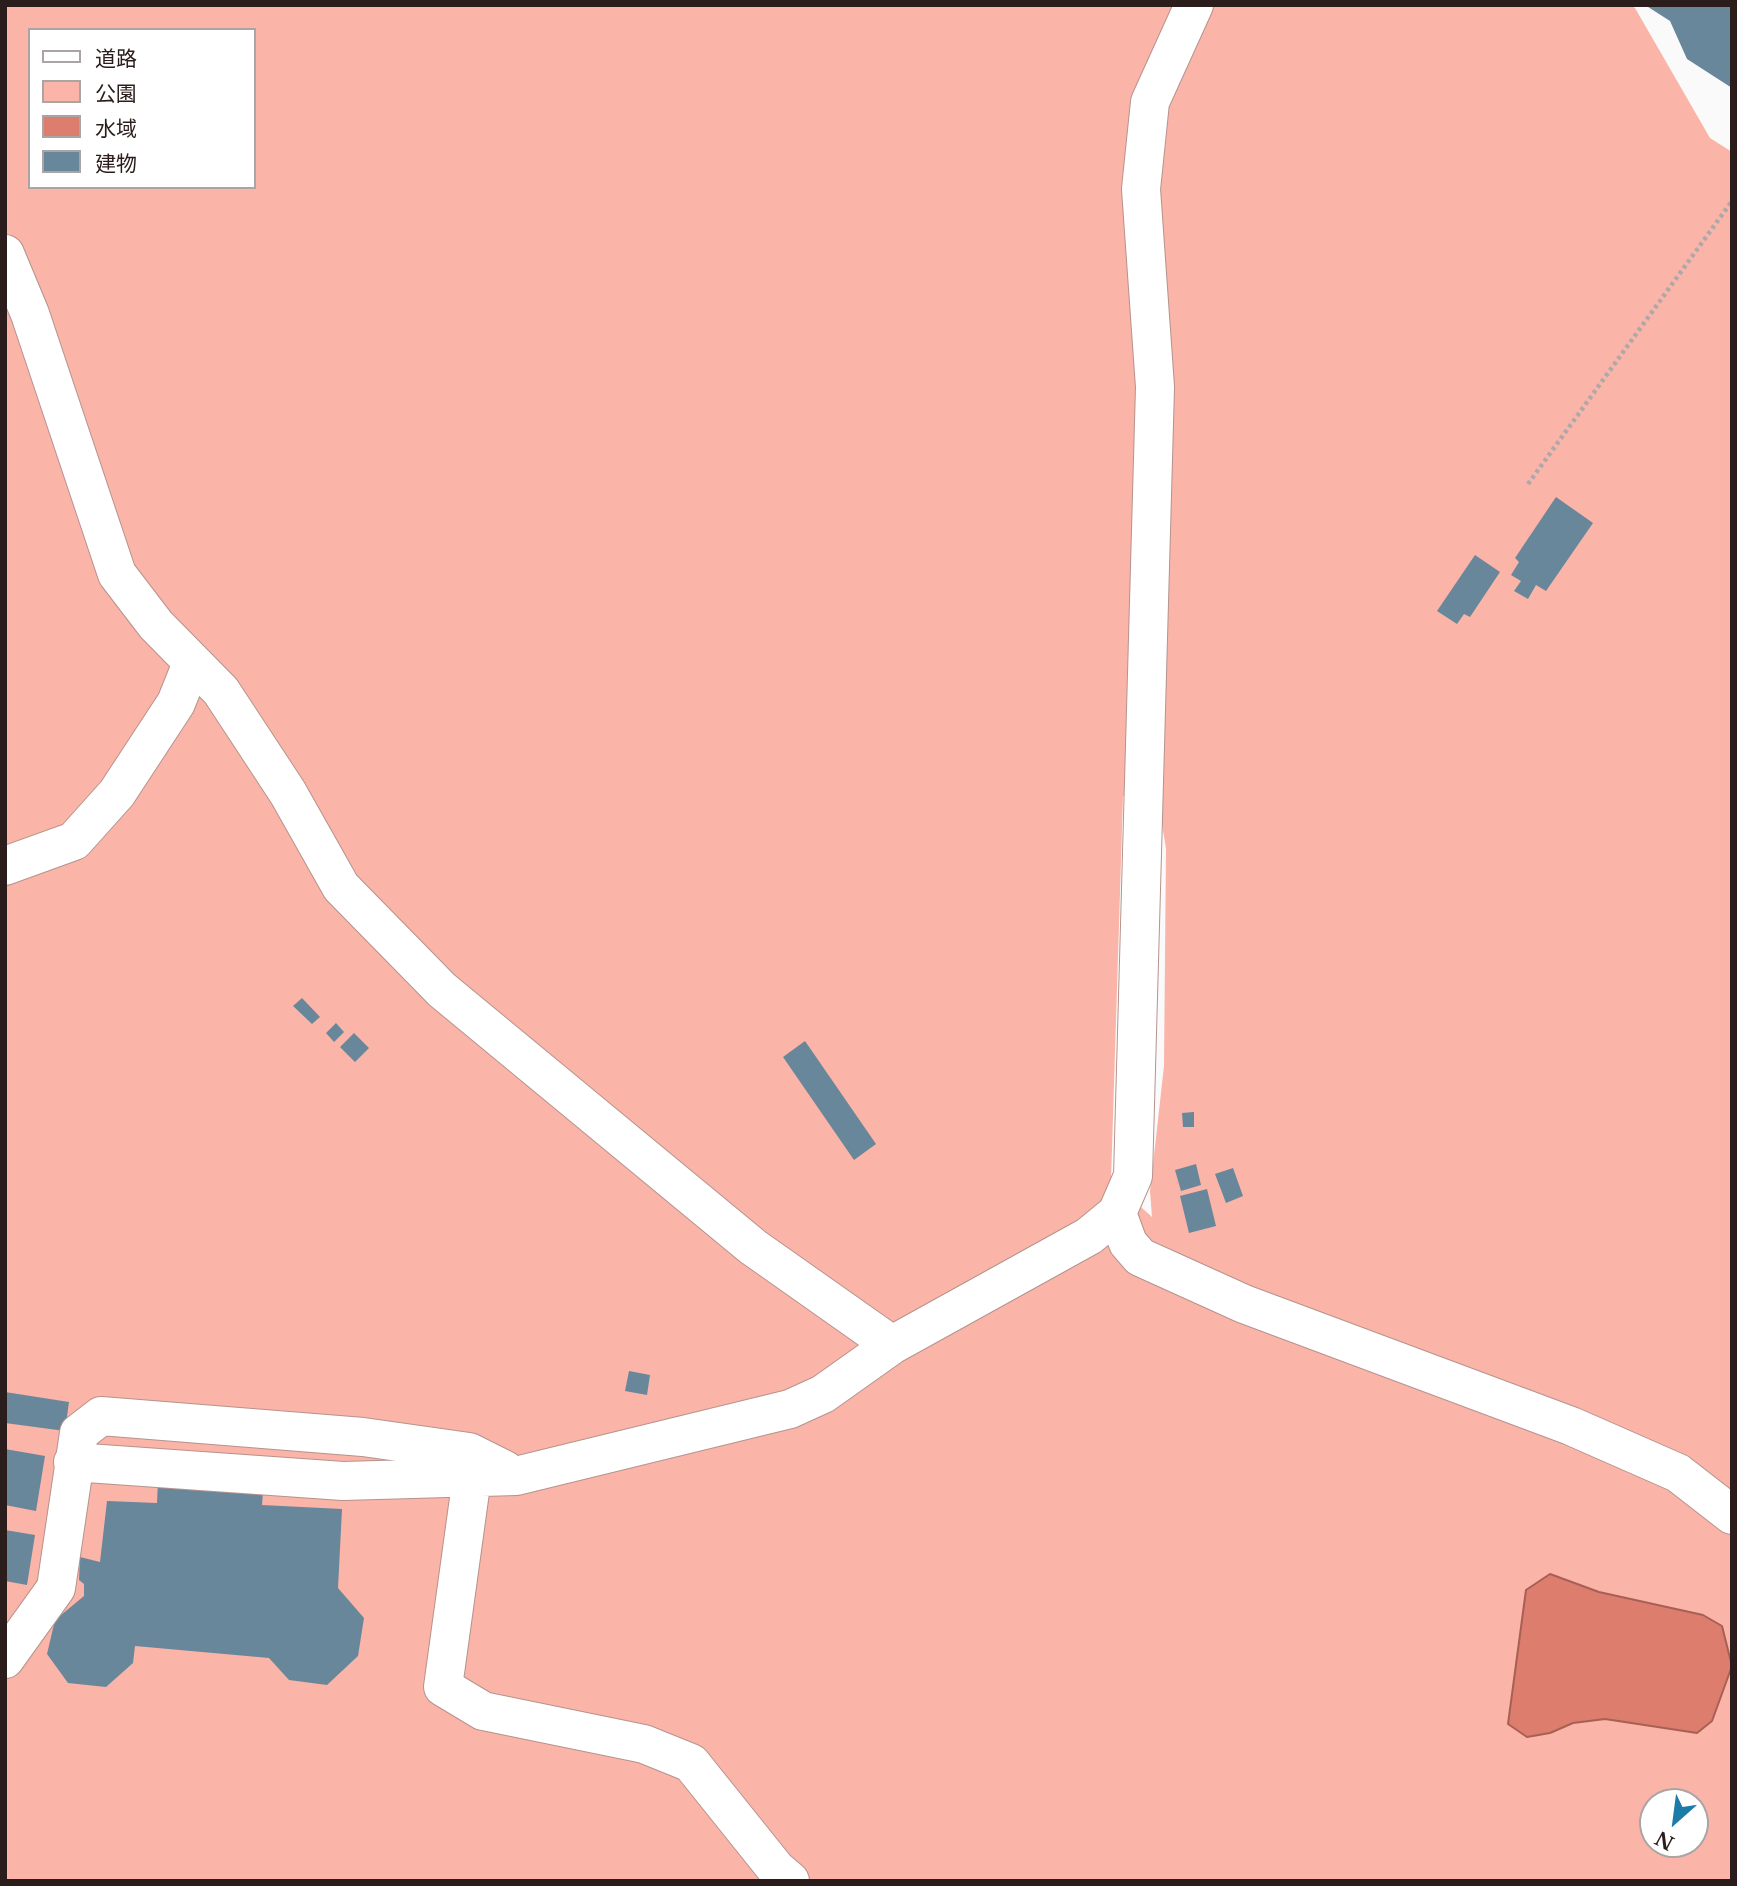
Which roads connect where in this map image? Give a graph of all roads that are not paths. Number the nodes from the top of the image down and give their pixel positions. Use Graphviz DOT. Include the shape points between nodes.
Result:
graph roads {
  1 [pos="1194,5"];
  2 [pos="5,254"];
  3 [pos="192,663"];
  4 [pos="5,866"];
  5 [pos="1117,1213"];
  6 [pos="892,1345"];
  7 [pos="72,1462"];
  8 [pos="516,1476"];
  9 [pos="472,1477"];
  10 [pos="1732,1515"];
  11 [pos="5,1659"];
  12 [pos="790,1881"];
  1 -- 5 [label="street" via="1150,102 1141,189 1155,387 1133,1176"];
  2 -- 3 [label="street" via="30,314 117,574"];
  3 -- 4 [label="street" via="162,726 117,793 74,841"];
  3 -- 6 [label="street" via="221,691 288,793 341,887 442,990 753,1247"];
  5 -- 6 [label="street" via="1089,1236"];
  5 -- 10 [label="street" via="1128,1243 1140,1257 1244,1304 1571,1426 1678,1473"];
  6 -- 8 [label="street" via="823,1394 790,1409"];
  7 -- 8 [label="street" via="79,1433 101,1416 363,1437 456,1450"];
  7 -- 9 [label="street" via="343,1481"];
  7 -- 11 [label="street" via="56,1588"];
  8 -- 9 [label="street"];
  9 -- 12 [label="street" via="443,1687 483,1711 645,1744 691,1763"];
}
